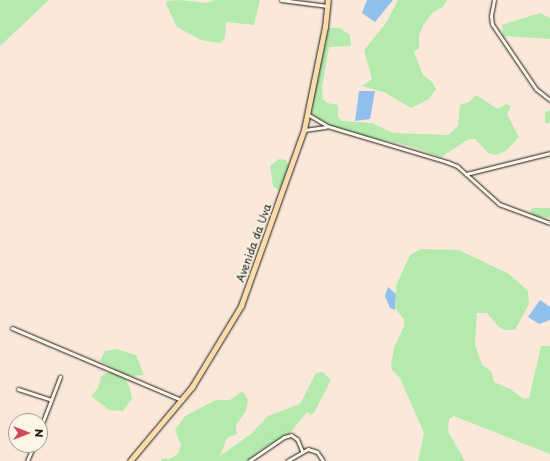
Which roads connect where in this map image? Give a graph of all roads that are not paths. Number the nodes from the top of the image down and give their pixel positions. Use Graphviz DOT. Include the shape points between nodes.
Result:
graph roads {
  1 [pos="281,0"];
  2 [pos="328,0"];
  3 [pos="494,0"];
  4 [pos="328,6"];
  5 [pos="550,100"];
  6 [pos="308,115"];
  7 [pos="327,126"];
  8 [pos="304,130"];
  9 [pos="550,153"];
  10 [pos="466,174"];
  11 [pos="550,223"];
  12 [pos="12,328"];
  13 [pos="60,377"];
  14 [pos="18,389"];
  15 [pos="51,400"];
  16 [pos="182,400"];
  17 [pos="46,413"];
  18 [pos="302,450"];
  19 [pos="130,461"];
  20 [pos="249,461"];
  21 [pos="287,461"];
  22 [pos="323,461"];
  1 -- 4 [label="street"];
  2 -- 4 [label="main road, Avenida da Uva"];
  3 -- 5 [label="street" via="490,16 492,24 536,88"];
  4 -- 6 [label="main road, Avenida da Uva"];
  6 -- 7 [label="street"];
  6 -- 8 [label="main road, Avenida da Uva"];
  7 -- 8 [label="street"];
  7 -- 10 [label="street" via="439,159"];
  8 -- 16 [label="main road, Avenida da Uva" via="241,306 209,361"];
  9 -- 10 [label="street"];
  10 -- 11 [label="street" via="499,204"];
  12 -- 16 [label="street"];
  13 -- 15 [label="street"];
  14 -- 15 [label="street"];
  15 -- 17 [label="street"];
  16 -- 19 [label="main road, Avenida da Uva"];
  18 -- 20 [label="street" via="297,439 291,435"];
  18 -- 21 [label="street"];
  18 -- 22 [label="street" via="313,450"];
}
